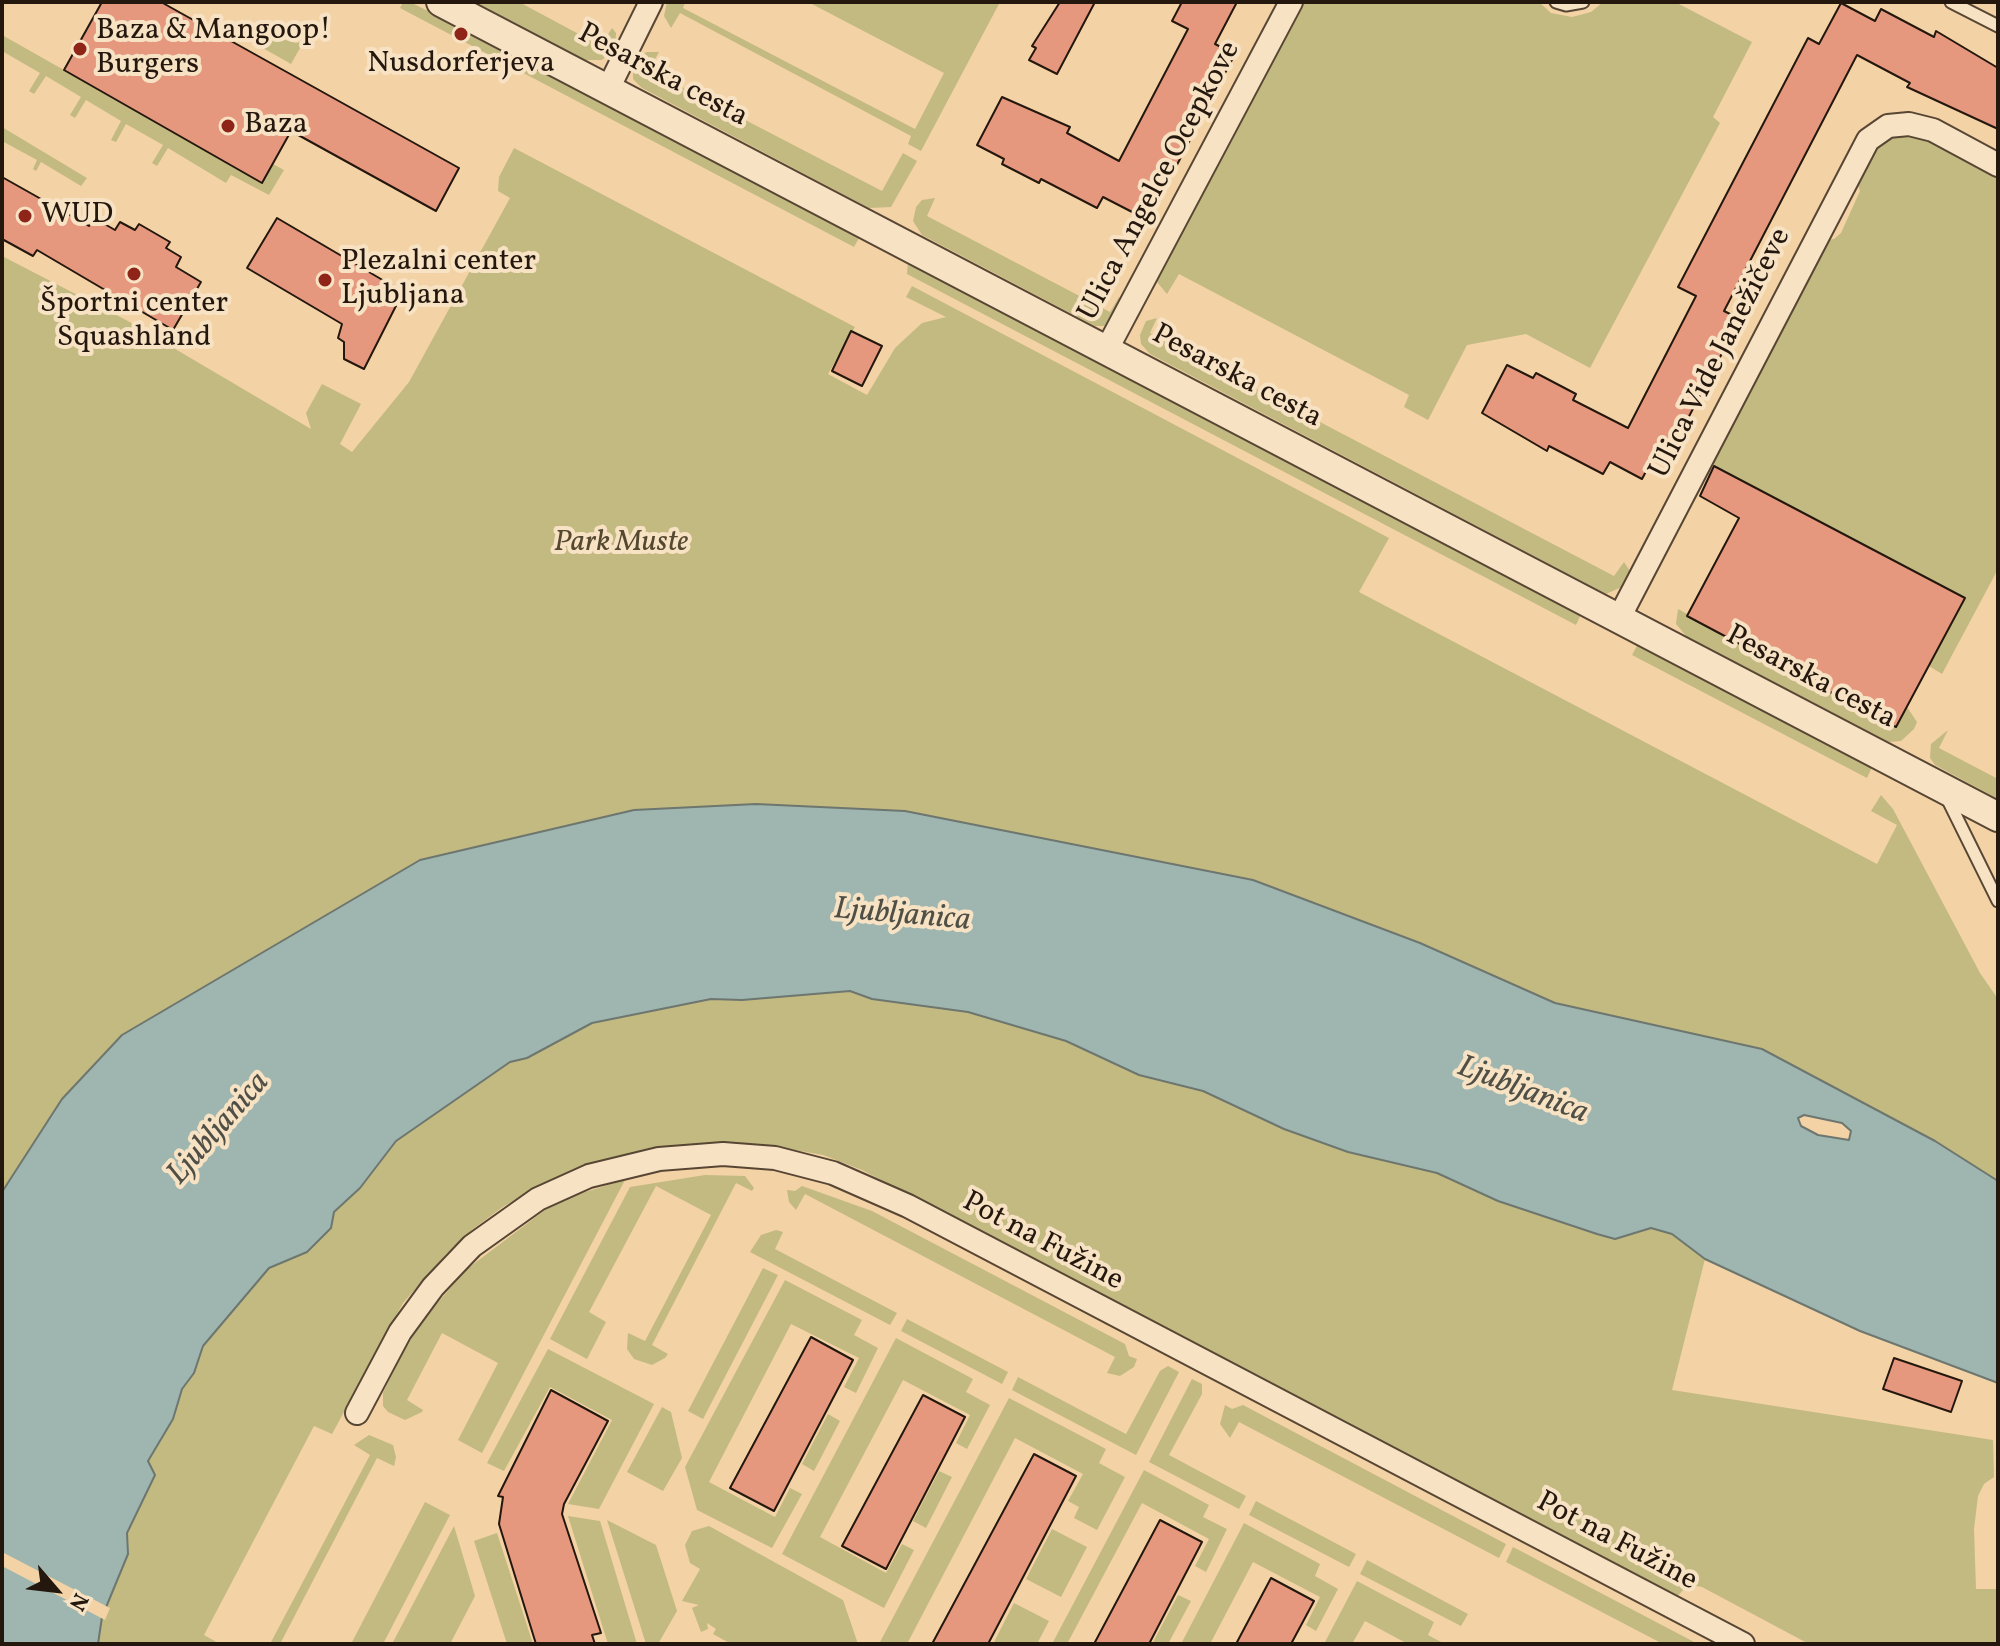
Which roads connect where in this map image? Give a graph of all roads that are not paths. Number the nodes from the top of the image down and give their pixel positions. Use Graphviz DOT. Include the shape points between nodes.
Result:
graph roads {
  1 [pos="441,2"];
  2 [pos="651,2"];
  3 [pos="1291,2"];
  4 [pos="1556,2"];
  5 [pos="1583,2"];
  6 [pos="1951,2"];
  7 [pos="1998,26"];
  8 [pos="609,87"];
  9 [pos="1998,165"];
  10 [pos="1107,349"];
  11 [pos="1619,618"];
  12 [pos="1943,788"];
  13 [pos="1998,817"];
  14 [pos="1998,901"];
  15 [pos="357,1413"];
  16 [pos="1743,1644"];
  1 -- 8 [label="street, Pesarska cesta"];
  2 -- 8 [label="street"];
  3 -- 10 [label="street, Ulica Angelce Ocepkove"];
  4 -- 5 [label="lane"];
  6 -- 7 [label="lane"];
  8 -- 10 [label="street, Pesarska cesta"];
  9 -- 11 [label="street, Ulica Vide Janežičeve" via="1933,130 1909,124 1888,126 1868,140"];
  10 -- 11 [label="street, Pesarska cesta"];
  11 -- 12 [label="street, Pesarska cesta"];
  12 -- 13 [label="street, Pesarska cesta"];
  12 -- 14 [label="lane"];
  15 -- 16 [label="street, Pot na Fužine" via="400,1332 433,1287 472,1246 538,1199 589,1176 659,1159 723,1154 775,1158 833,1173 908,1206"];
}
